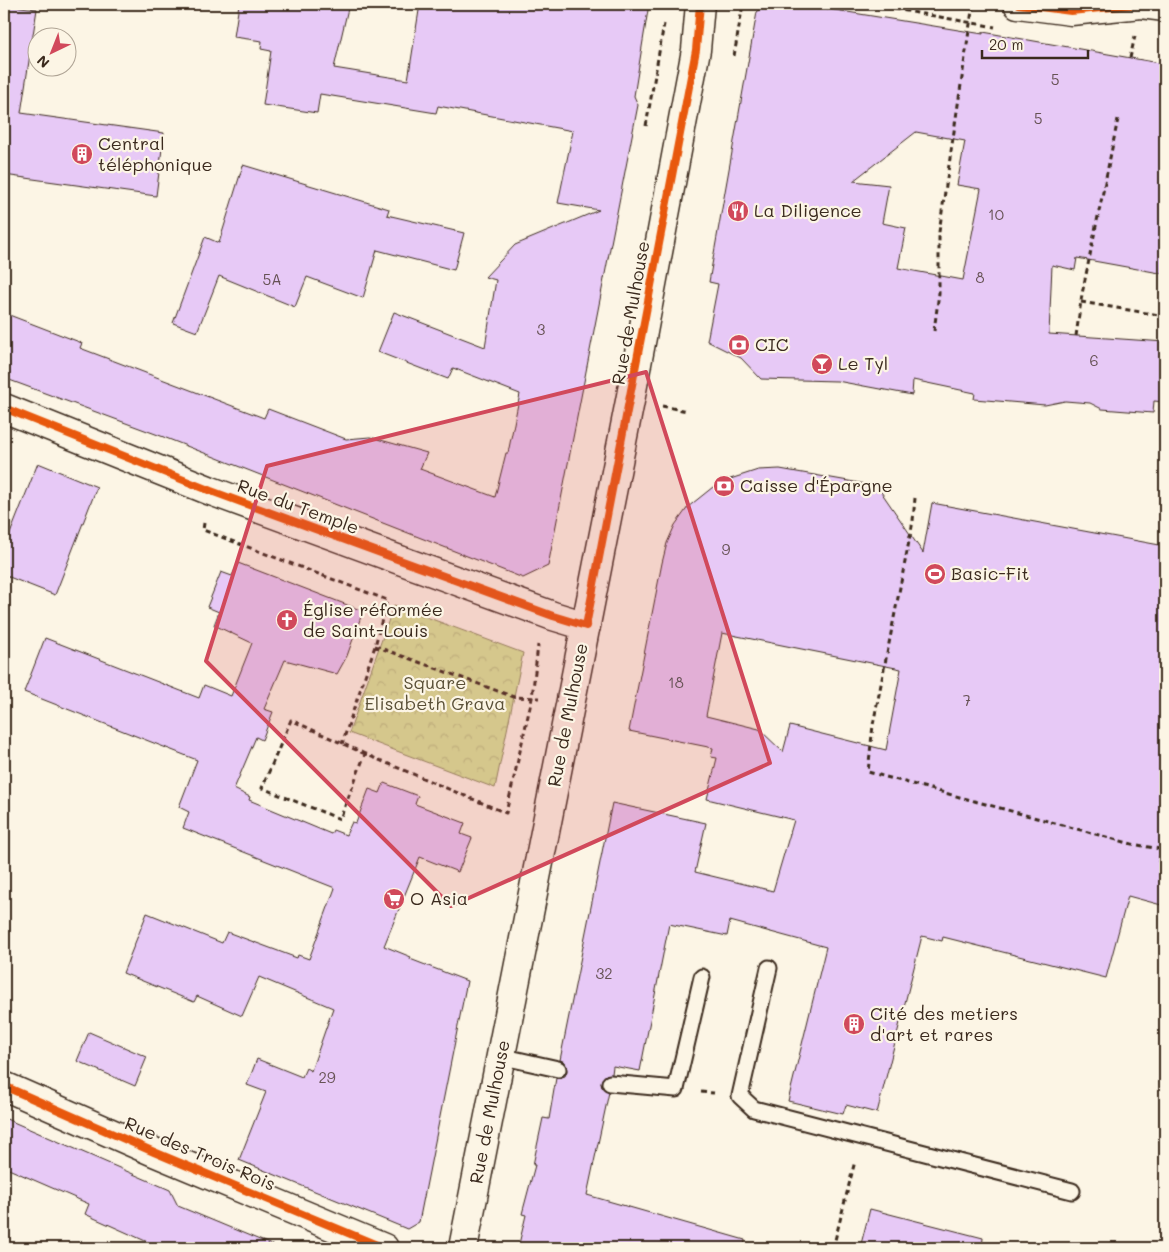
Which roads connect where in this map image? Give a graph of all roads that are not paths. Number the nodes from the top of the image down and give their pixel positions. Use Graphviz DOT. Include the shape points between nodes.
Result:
graph roads {
  1 [pos="700,4"];
  2 [pos="1018,4"];
  3 [pos="1141,4"];
  4 [pos="1165,7"];
  5 [pos="4,408"];
  6 [pos="586,626"];
  7 [pos="769,968"];
  8 [pos="702,977"];
  9 [pos="500,1056"];
  10 [pos="558,1069"];
  11 [pos="610,1083"];
  12 [pos="4,1086"];
  13 [pos="1072,1191"];
  14 [pos="384,1248"];
  15 [pos="463,1248"];
  1 -- 6 [label="main road, Rue de Mulhouse" via="696,50"];
  2 -- 3 [label="main road" via="1071,10"];
  3 -- 4 [label="main road"];
  5 -- 6 [label="main road, Rue du Temple" via="211,491"];
  6 -- 9 [label="main road, Rue de Mulhouse"];
  7 -- 13 [label="lane" via="740,1096 754,1109"];
  8 -- 11 [label="lane" via="676,1089"];
  9 -- 10 [label="lane"];
  9 -- 15 [label="main road, Rue de Mulhouse"];
  12 -- 14 [label="main road, Rue des Trois Rois"];
}
